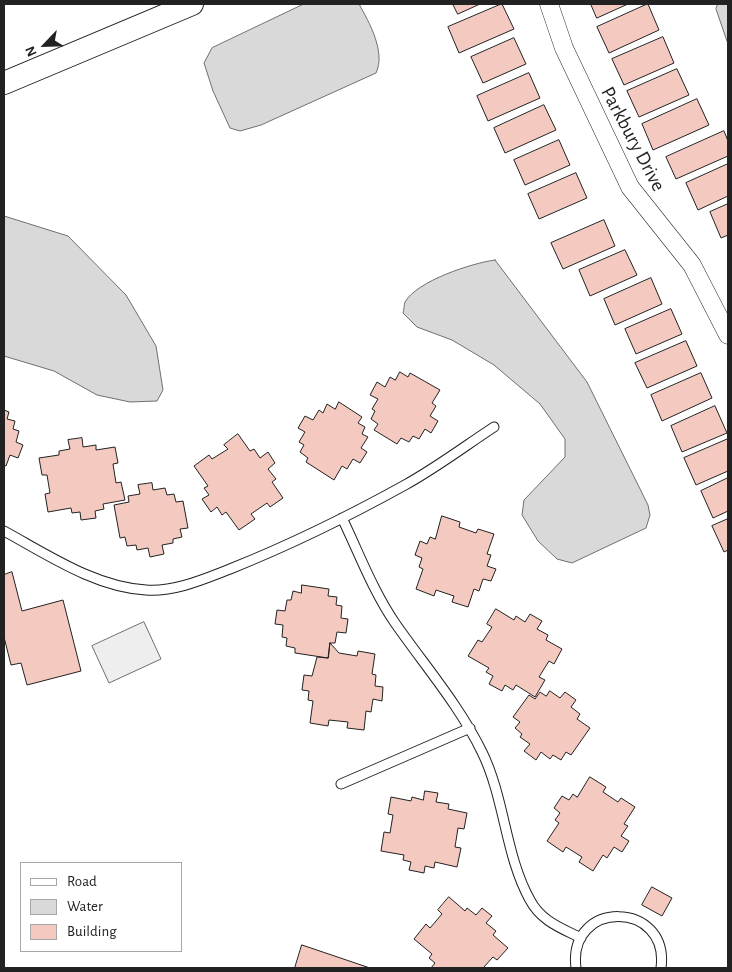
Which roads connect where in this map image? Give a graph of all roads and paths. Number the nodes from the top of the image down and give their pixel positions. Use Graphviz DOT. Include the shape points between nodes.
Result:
graph roads {
  1 [pos="192,4"];
  2 [pos="549,4"];
  3 [pos="4,83"];
  4 [pos="728,335"];
  5 [pos="494,427"];
  6 [pos="342,518"];
  7 [pos="4,531"];
  8 [pos="470,728"];
  9 [pos="341,784"];
  10 [pos="580,938"];
  11 [pos="576,968"];
  12 [pos="660,968"];
  1 -- 3 [label="street"];
  2 -- 4 [label="street, Parkbury Drive" via="564,48 630,187 692,265"];
  5 -- 6 [label="lane" via="406,484"];
  6 -- 7 [label="lane" via="267,555 195,582 148,590 79,572"];
  6 -- 8 [label="lane" via="386,608"];
  8 -- 9 [label="lane"];
  8 -- 10 [label="lane" via="494,781 515,860 530,900 546,920"];
  10 -- 11 [label="lane" via="576,949"];
  10 -- 12 [label="lane" via="593,924 605,918 617,916 636,920 646,926 658,942"];
}
